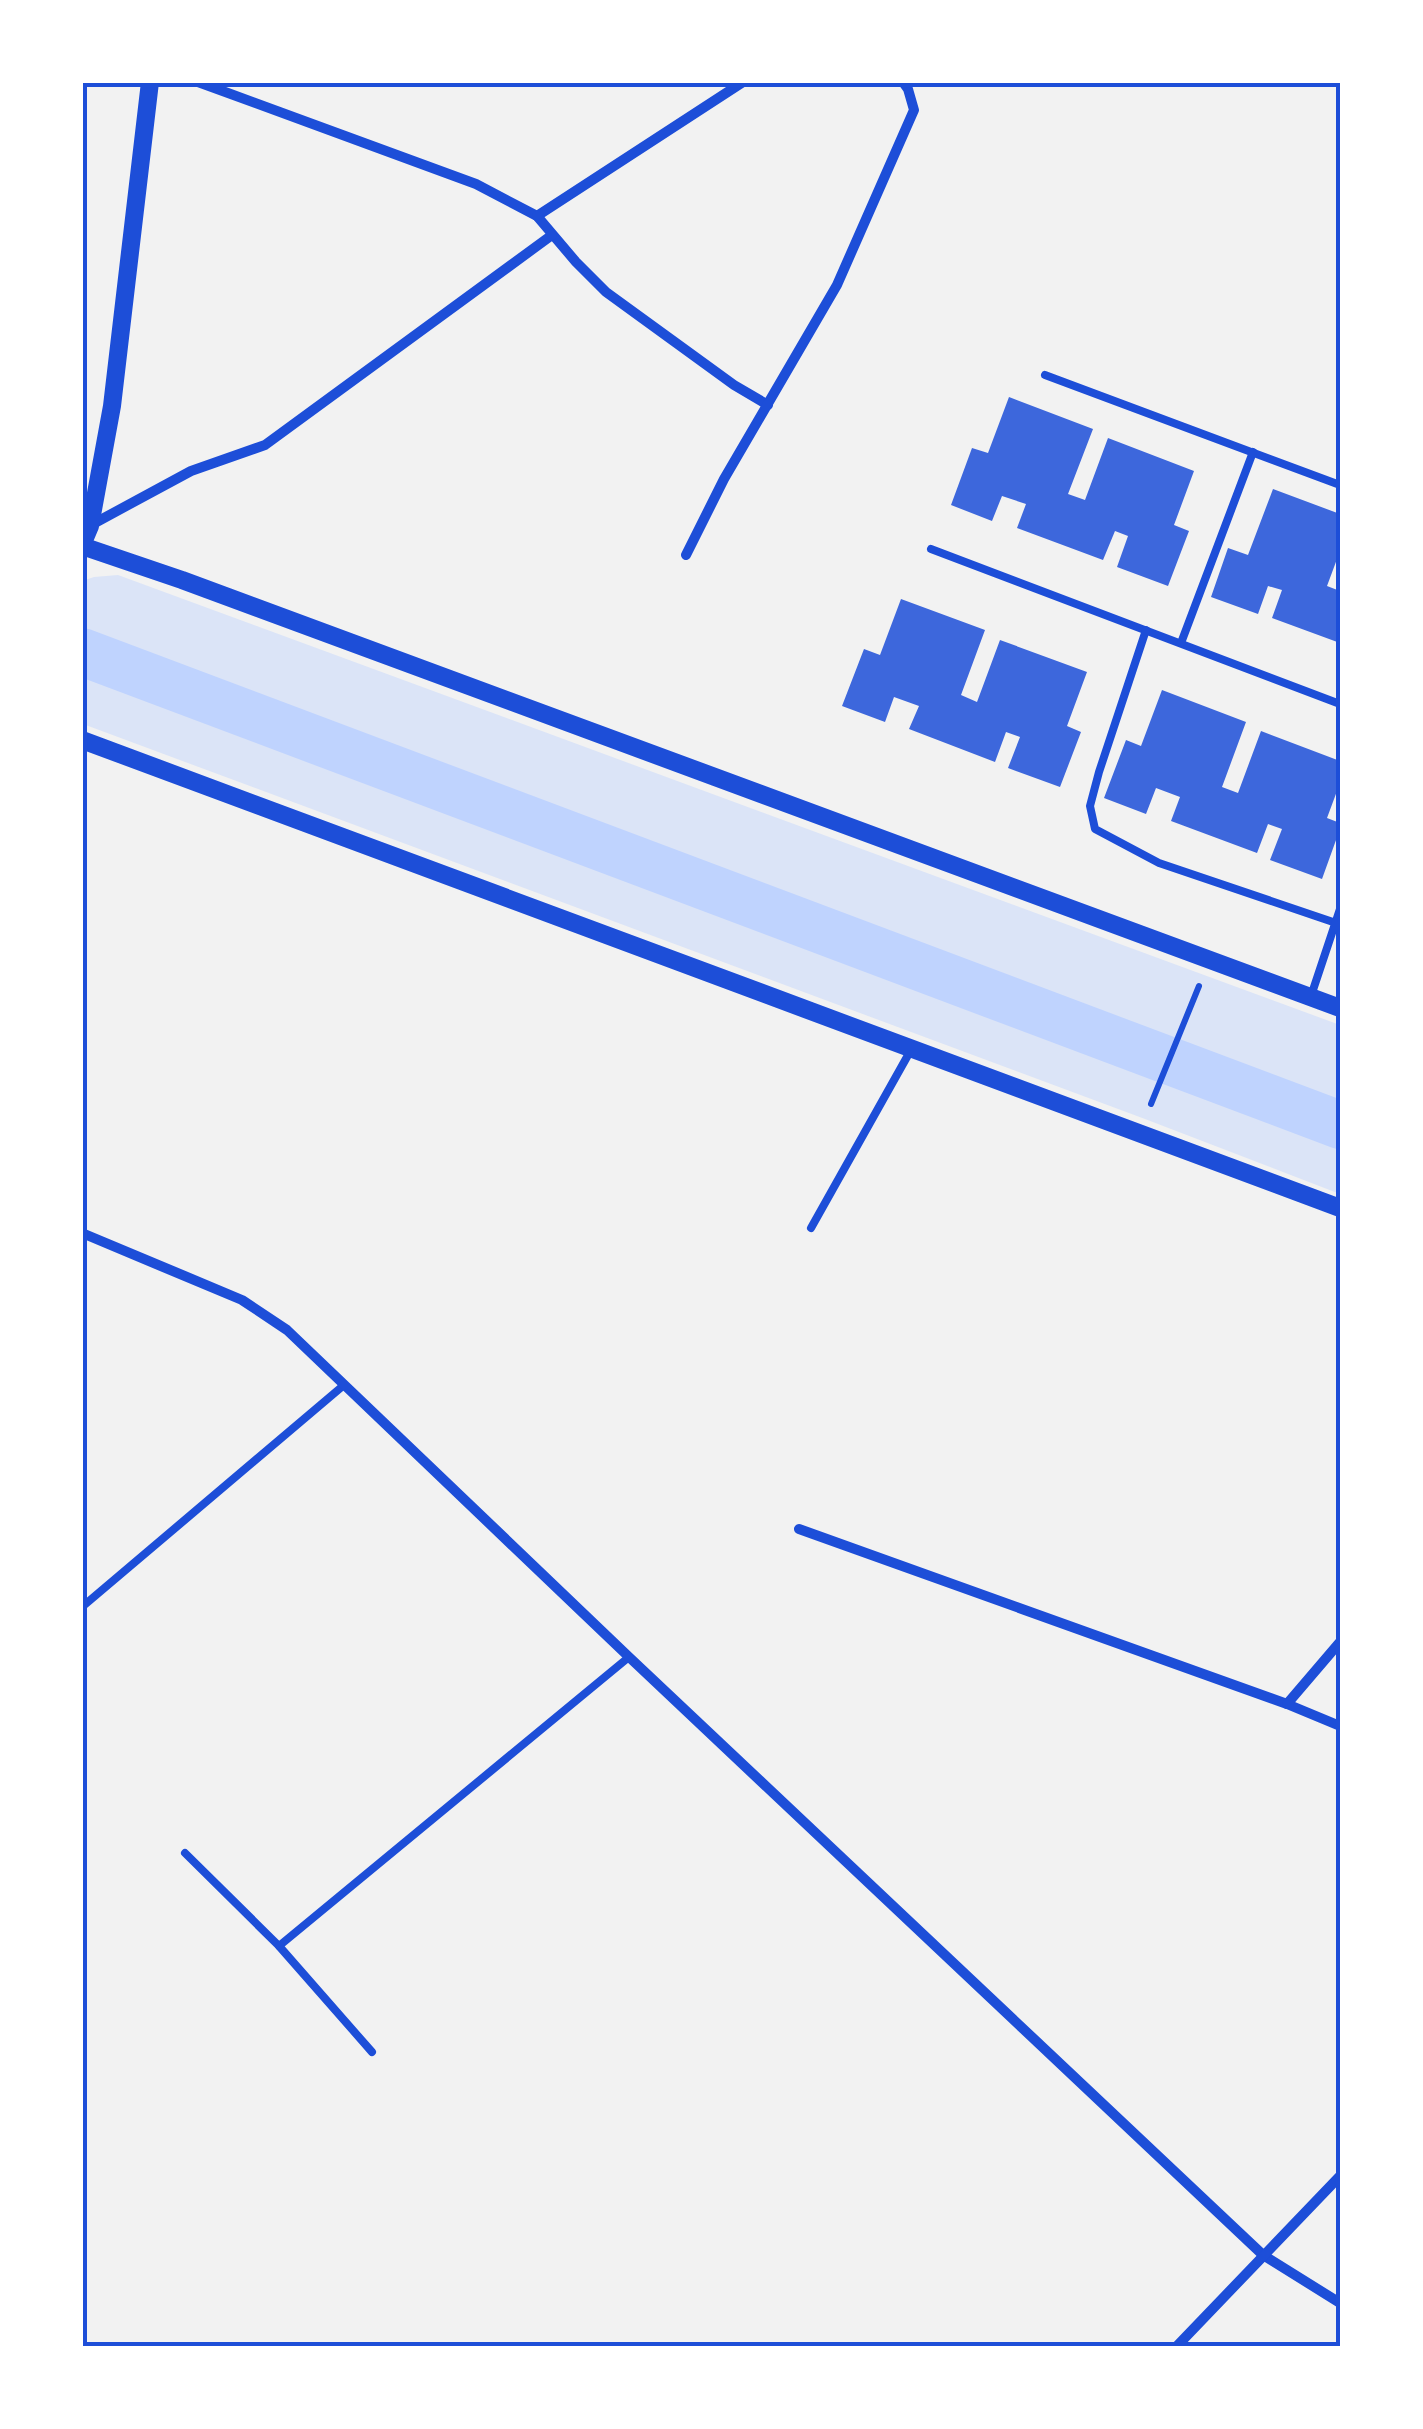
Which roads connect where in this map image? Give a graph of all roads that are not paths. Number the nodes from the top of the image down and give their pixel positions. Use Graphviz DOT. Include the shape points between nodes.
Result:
graph roads {
  1 [pos="150,82"];
  2 [pos="198,82"];
  3 [pos="743,82"];
  4 [pos="903,82"];
  5 [pos="537,216"];
  6 [pos="552,235"];
  7 [pos="1045,375"];
  8 [pos="768,405"];
  9 [pos="1252,452"];
  10 [pos="1340,485"];
  11 [pos="90,526"];
  12 [pos="82,545"];
  13 [pos="931,549"];
  14 [pos="686,554"];
  15 [pos="1146,630"];
  16 [pos="1181,643"];
  17 [pos="1340,704"];
  18 [pos="82,740"];
  19 [pos="1340,909"];
  20 [pos="1336,923"];
  21 [pos="1311,996"];
  22 [pos="1340,1008"];
  23 [pos="912,1048"];
  24 [pos="1340,1208"];
  25 [pos="811,1228"];
  26 [pos="82,1234"];
  27 [pos="344,1385"];
  28 [pos="799,1529"];
  29 [pos="82,1607"];
  30 [pos="1340,1642"];
  31 [pos="629,1657"];
  32 [pos="1287,1704"];
  33 [pos="1340,1726"];
  34 [pos="185,1853"];
  35 [pos="279,1946"];
  36 [pos="372,2052"];
  37 [pos="1340,2176"];
  38 [pos="1263,2255"];
  39 [pos="1340,2303"];
  40 [pos="1178,2346"];
  1 -- 11 [label="street" via="112,406"];
  2 -- 5 [label="street" via="476,184"];
  3 -- 5 [label="street"];
  4 -- 8 [label="street" via="914,110 837,285"];
  5 -- 6 [label="street"];
  6 -- 8 [label="street" via="606,292"];
  6 -- 11 [label="street" via="265,445 190,472"];
  7 -- 9 [label="lane"];
  8 -- 14 [label="street"];
  9 -- 10 [label="lane"];
  9 -- 16 [label="lane"];
  11 -- 12 [label="street"];
  12 -- 21 [label="street"];
  13 -- 15 [label="lane"];
  15 -- 16 [label="lane"];
  15 -- 20 [label="lane" via="1098,772 1090,806 1095,829 1160,863"];
  16 -- 17 [label="lane"];
  18 -- 23 [label="street"];
  19 -- 20 [label="lane"];
  20 -- 21 [label="lane"];
  21 -- 22 [label="street"];
  23 -- 24 [label="street"];
  23 -- 25 [label="lane"];
  26 -- 27 [label="street" via="242,1300 287,1330"];
  27 -- 29 [label="lane"];
  27 -- 31 [label="street"];
  28 -- 32 [label="street"];
  30 -- 32 [label="street"];
  31 -- 35 [label="lane"];
  31 -- 38 [label="street"];
  32 -- 33 [label="street"];
  34 -- 35 [label="lane"];
  35 -- 36 [label="lane"];
  37 -- 38 [label="street"];
  38 -- 39 [label="street"];
  38 -- 40 [label="street"];
}
